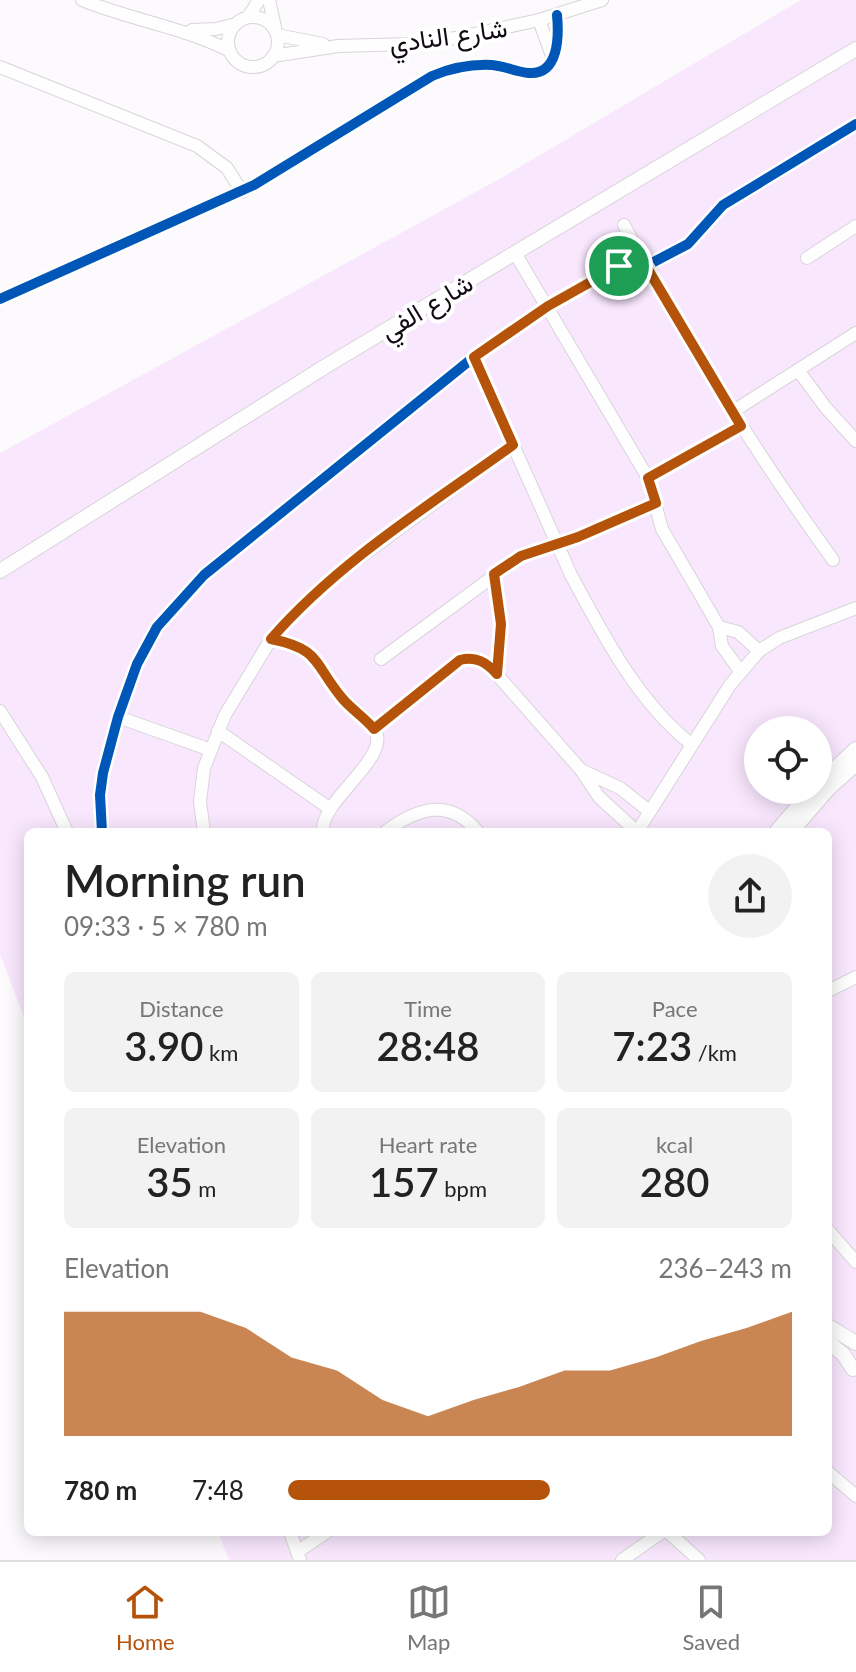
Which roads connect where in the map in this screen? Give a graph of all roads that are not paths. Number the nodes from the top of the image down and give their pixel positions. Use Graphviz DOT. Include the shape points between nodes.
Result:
graph roads {
  1 [pos="82,0"];
  2 [pos="259,0"];
  3 [pos="269,0"];
  4 [pos="602,0"];
  5 [pos="557,15"];
  6 [pos="539,20"];
  7 [pos="242,21"];
  8 [pos="183,30"];
  9 [pos="276,32"];
  10 [pos="338,46"];
  11 [pos="856,49"];
  12 [pos="230,51"];
  13 [pos="273,56"];
  14 [pos="553,59"];
  15 [pos="0,67"];
  16 [pos="856,124"];
  17 [pos="242,192"];
  18 [pos="624,225"];
  19 [pos="856,226"];
  20 [pos="515,253"];
  21 [pos="807,258"];
  22 [pos="646,266"];
  23 [pos="0,299"];
  24 [pos="548,306"];
  25 [pos="856,333"];
  26 [pos="474,357"];
  27 [pos="798,370"];
  28 [pos="732,412"];
  29 [pos="741,426"];
  30 [pos="856,441"];
  31 [pos="513,445"];
  32 [pos="648,478"];
  33 [pos="656,503"];
  34 [pos="557,545"];
  35 [pos="833,560"];
  36 [pos="0,571"];
  37 [pos="494,574"];
  38 [pos="856,608"];
  39 [pos="719,627"];
  40 [pos="271,639"];
  41 [pos="759,651"];
  42 [pos="381,659"];
  43 [pos="740,671"];
  44 [pos="497,674"];
  45 [pos="0,711"];
  46 [pos="118,717"];
  47 [pos="374,729"];
  48 [pos="218,731"];
  49 [pos="691,744"];
  50 [pos="856,749"];
  51 [pos="211,750"];
  52 [pos="856,764"];
  53 [pos="581,770"];
  54 [pos="832,771"];
  55 [pos="800,804"];
  56 [pos="329,808"];
  57 [pos="649,811"];
  58 [pos="65,828"];
  59 [pos="102,828"];
  60 [pos="204,828"];
  61 [pos="323,828"];
  62 [pos="392,828"];
  63 [pos="473,828"];
  64 [pos="632,828"];
  65 [pos="639,828"];
  66 [pos="779,828"];
  67 [pos="794,828"];
  68 [pos="856,977"];
  69 [pos="832,989"];
  70 [pos="832,1235"];
  71 [pos="856,1262"];
  72 [pos="832,1328"];
  73 [pos="856,1343"];
  74 [pos="832,1345"];
  75 [pos="855,1368"];
  76 [pos="832,1475"];
  77 [pos="856,1496"];
  78 [pos="292,1536"];
  79 [pos="322,1536"];
  80 [pos="659,1536"];
  81 [pos="670,1536"];
  82 [pos="299,1556"];
  83 [pos="622,1560"];
  84 [pos="699,1560"];
  1 -- 8 [label="street"];
  2 -- 7 [label="street"];
  3 -- 9 [label="street"];
  4 -- 5 [label="street, شارع النادي"];
  5 -- 6 [label="street, شارع النادي"];
  5 -- 14 [label="street"];
  6 -- 10 [label="street, شارع النادي" via="433,42"];
  6 -- 14 [label="street"];
  7 -- 8 [label="street"];
  7 -- 9 [label="street" via="267,20"];
  7 -- 12 [label="street" via="229,37"];
  8 -- 12 [label="street"];
  9 -- 10 [label="street, شارع النادي"];
  9 -- 13 [label="street"];
  10 -- 13 [label="street, شارع النادي"];
  11 -- 20 [label="street, شارع الفي"];
  12 -- 13 [label="street" via="240,62 254,66"];
  14 -- 17 [label="street" via="535,73 477,65 432,76"];
  15 -- 17 [label="street" via="197,146 227,168"];
  16 -- 22 [label="street" via="723,205 694,239"];
  17 -- 23 [label="street"];
  18 -- 22 [label="street"];
  19 -- 21 [label="street"];
  20 -- 24 [label="street"];
  20 -- 36 [label="street, شارع الفي"];
  22 -- 24 [label="street" via="619,266"];
  22 -- 28 [label="street"];
  24 -- 26 [label="street"];
  24 -- 32 [label="street"];
  25 -- 27 [label="street"];
  26 -- 31 [label="street"];
  26 -- 46 [label="street" via="187,592 146,645"];
  27 -- 28 [label="street"];
  27 -- 30 [label="street"];
  28 -- 29 [label="street"];
  29 -- 32 [label="street"];
  29 -- 35 [label="street"];
  31 -- 34 [label="street"];
  31 -- 40 [label="street" via="336,575"];
  32 -- 33 [label="street"];
  33 -- 34 [label="street"];
  33 -- 39 [label="street" via="662,529"];
  34 -- 37 [label="street" via="521,556"];
  34 -- 49 [label="street" via="629,674"];
  37 -- 42 [label="street"];
  37 -- 44 [label="street" via="501,624"];
  38 -- 41 [label="street"];
  39 -- 41 [label="street" via="738,632"];
  39 -- 43 [label="street" via="722,646"];
  40 -- 47 [label="street" via="313,655 345,702"];
  40 -- 48 [label="street"];
  41 -- 43 [label="street"];
  43 -- 49 [label="street"];
  44 -- 47 [label="street" via="482,661 460,660"];
  44 -- 53 [label="street"];
  45 -- 58 [label="street" via="42,777"];
  46 -- 51 [label="street"];
  46 -- 59 [label="street" via="103,773"];
  47 -- 56 [label="street" via="377,747"];
  48 -- 51 [label="street"];
  48 -- 56 [label="street"];
  49 -- 57 [label="street"];
  50 -- 54 [label="street"];
  51 -- 60 [label="street" via="200,792"];
  52 -- 67 [label="street"];
  53 -- 57 [label="street" via="620,788"];
  53 -- 64 [label="street" via="609,809"];
  55 -- 66 [label="street"];
  56 -- 61 [label="street"];
  57 -- 65 [label="street"];
  62 -- 63 [label="street" via="433,809 457,814"];
  68 -- 69 [label="street"];
  70 -- 71 [label="street"];
  72 -- 73 [label="street"];
  74 -- 75 [label="street"];
  76 -- 77 [label="street"];
  78 -- 82 [label="street"];
  79 -- 82 [label="street"];
  80 -- 83 [label="street"];
  81 -- 84 [label="street"];
}
